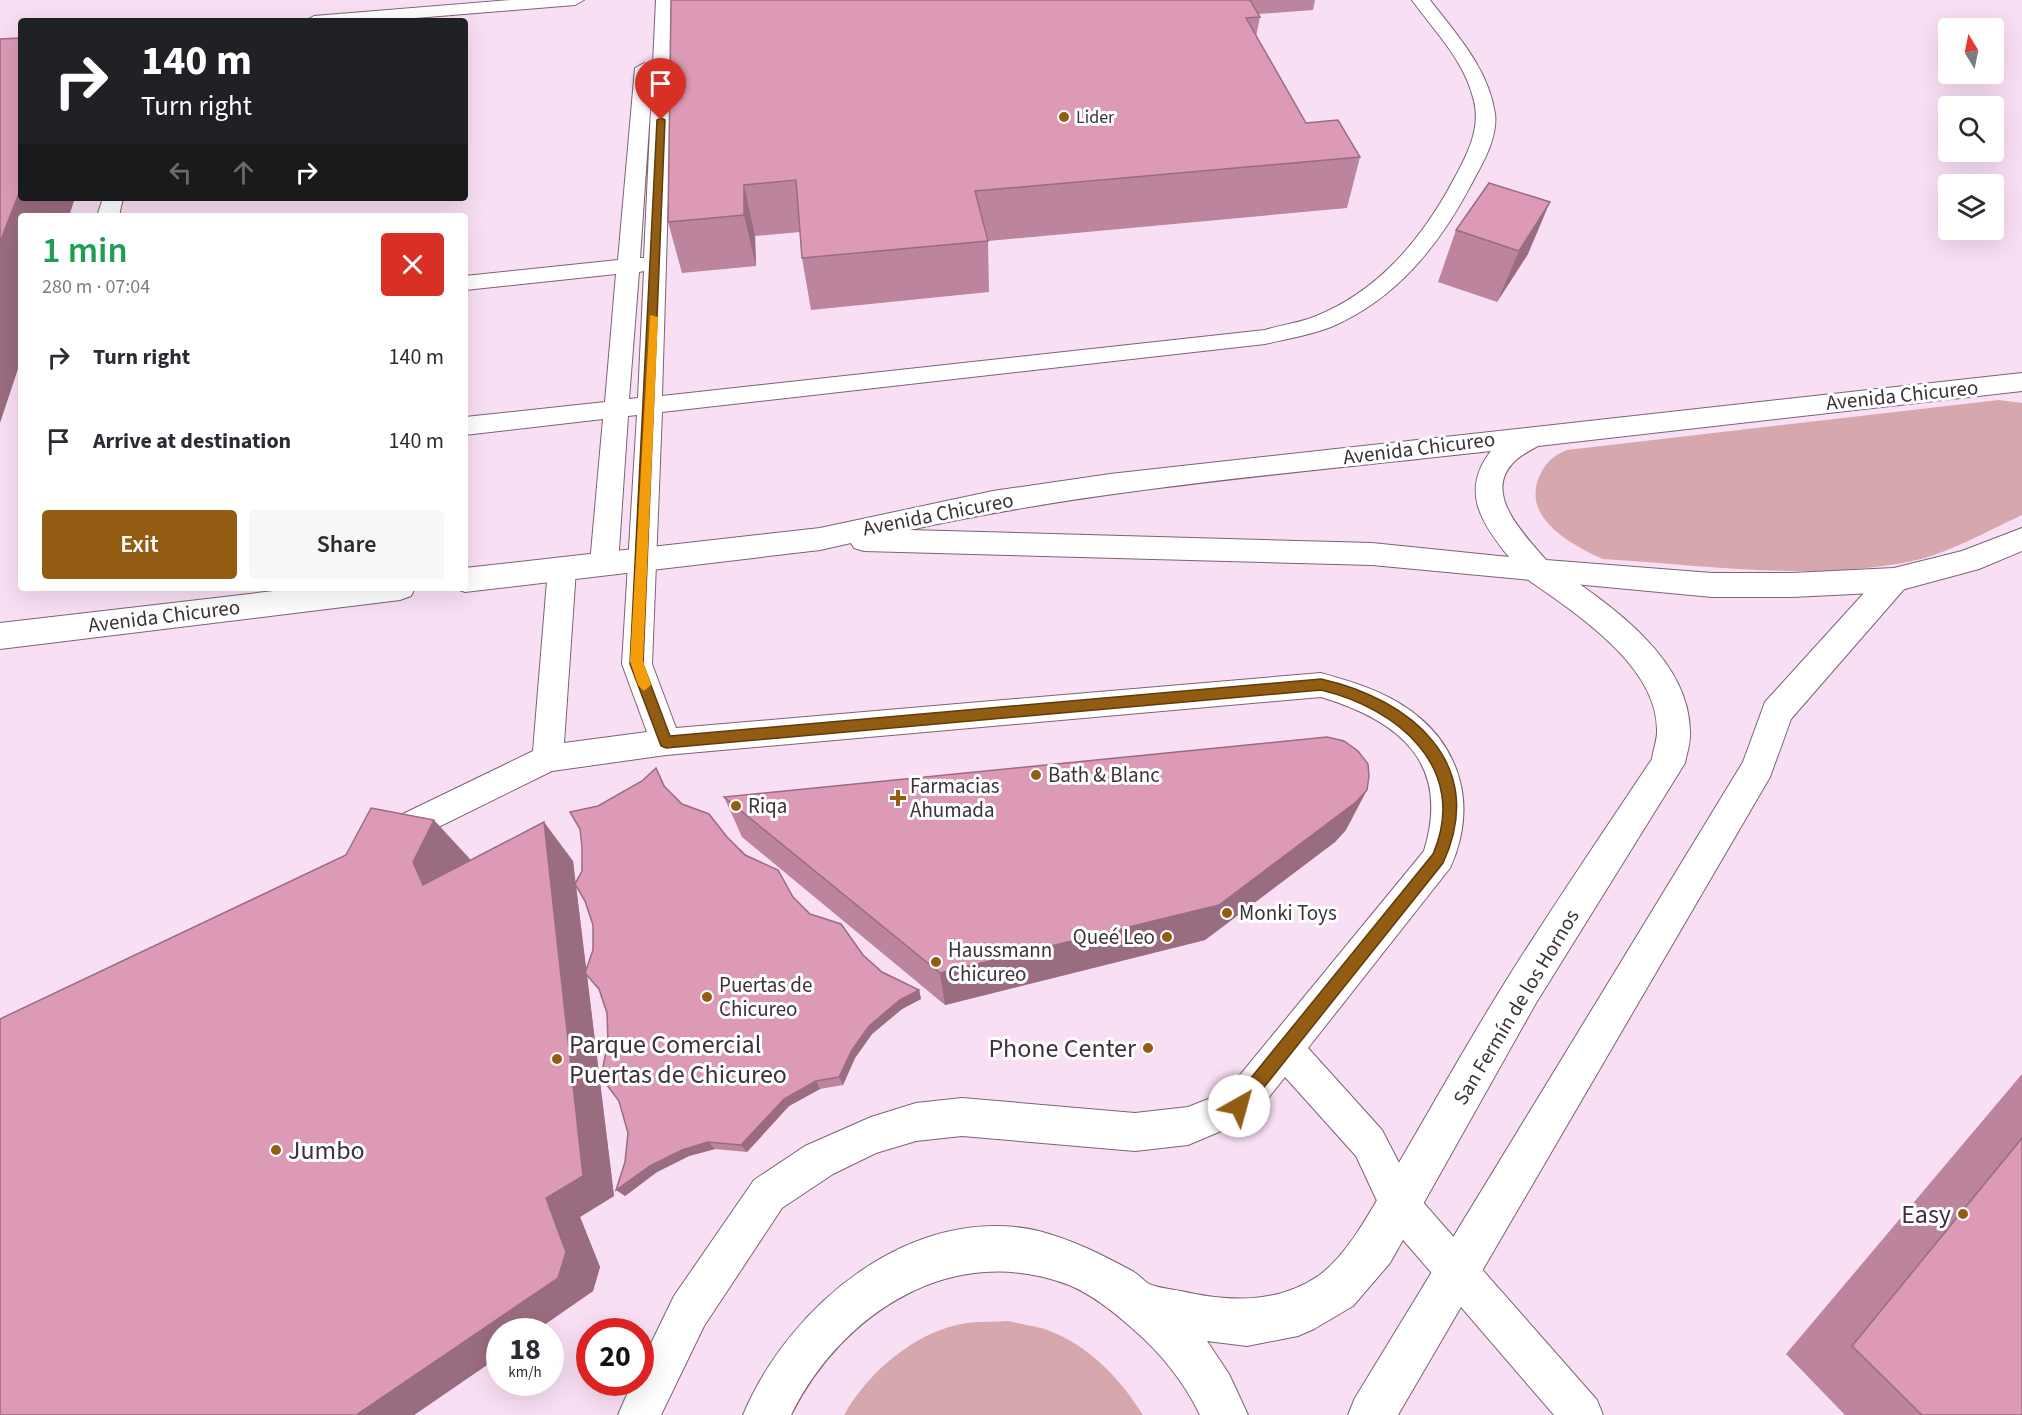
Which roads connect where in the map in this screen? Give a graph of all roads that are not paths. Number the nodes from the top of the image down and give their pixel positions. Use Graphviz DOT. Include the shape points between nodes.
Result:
graph roads {
  1 [pos="575,0"];
  2 [pos="651,0"];
  3 [pos="664,0"];
  4 [pos="1420,0"];
  5 [pos="351,18"];
  6 [pos="656,262"];
  7 [pos="628,267"];
  8 [pos="468,284"];
  9 [pos="2022,382"];
  10 [pos="1994,385"];
  11 [pos="2022,392"];
  12 [pos="649,407"];
  13 [pos="616,410"];
  14 [pos="468,426"];
  15 [pos="1535,435"];
  16 [pos="820,539"];
  17 [pos="2022,539"];
  18 [pos="644,560"];
  19 [pos="604,564"];
  20 [pos="562,569"];
  21 [pos="1538,571"];
  22 [pos="468,580"];
  23 [pos="1894,580"];
  24 [pos="375,591"];
  25 [pos="0,636"];
  26 [pos="666,742"];
  27 [pos="548,758"];
  28 [pos="365,848"];
  29 [pos="1284,1048"];
  30 [pos="1400,1206"];
  31 [pos="1458,1272"];
  32 [pos="1144,1305"];
  33 [pos="639,1415"];
  34 [pos="767,1415"];
  35 [pos="1224,1415"];
  36 [pos="1372,1415"];
  37 [pos="1582,1415"];
  1 -- 5 [label="lane"];
  2 -- 7 [label="lane"];
  3 -- 6 [label="lane"];
  4 -- 12 [label="lane" via="1466,63 1482,94 1487,119 1473,161 1428,241 1396,275 1359,303 1322,322 1264,337"];
  6 -- 7 [label="lane"];
  6 -- 12 [label="lane"];
  7 -- 8 [label="lane"];
  7 -- 13 [label="lane"];
  9 -- 10 [label="main road, Avenida Chicureo"];
  10 -- 11 [label="main road"];
  10 -- 15 [label="main road, Avenida Chicureo"];
  12 -- 13 [label="lane"];
  12 -- 18 [label="lane"];
  13 -- 14 [label="lane"];
  13 -- 19 [label="lane"];
  15 -- 16 [label="main road, Avenida Chicureo" via="993,501"];
  15 -- 21 [label="main road" via="1500,458 1490,476 1488,493 1500,522"];
  16 -- 18 [label="main road, Avenida Chicureo"];
  16 -- 21 [label="main road, Avenida Chicureo" via="1372,554"];
  17 -- 23 [label="main road, Avenida Chicureo" via="1968,561"];
  18 -- 19 [label="main road, Avenida Chicureo"];
  18 -- 26 [label="lane" via="637,664"];
  19 -- 20 [label="main road, Avenida Chicureo"];
  20 -- 22 [label="main road, Avenida Chicureo"];
  20 -- 27 [label="lane"];
  21 -- 23 [label="main road, Avenida Chicureo" via="1712,585"];
  21 -- 30 [label="main road, San Fermín de los Hornos" via="1600,616 1654,671 1671,705 1675,743 1656,785 1522,990"];
  23 -- 31 [label="main road" via="1777,712 1758,767"];
  24 -- 25 [label="main road, Avenida Chicureo"];
  26 -- 27 [label="lane"];
  26 -- 29 [label="lane" via="1321,685 1351,691 1379,704 1405,722 1440,765 1449,788 1448,836 1438,858"];
  27 -- 28 [label="lane"];
  29 -- 30 [label="lane" via="1369,1143"];
  29 -- 33 [label="lane" via="1239,1106 1188,1126 1135,1132 962,1117 916,1122 871,1136 819,1160 768,1194 689,1311"];
  30 -- 31 [label="lane"];
  30 -- 32 [label="main road, San Fermín de los Hornos" via="1374,1247 1337,1290 1298,1313 1246,1323"];
  31 -- 36 [label="main road"];
  31 -- 37 [label="lane"];
  32 -- 34 [label="main road" via="1104,1276 1060,1257 1015,1249 969,1250 923,1261 880,1281 840,1312 804,1352"];
  32 -- 35 [label="main road" via="1186,1348"];
}
